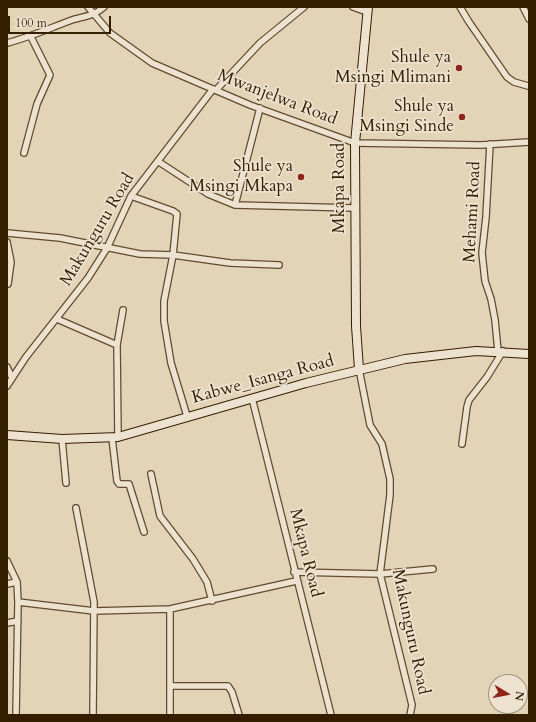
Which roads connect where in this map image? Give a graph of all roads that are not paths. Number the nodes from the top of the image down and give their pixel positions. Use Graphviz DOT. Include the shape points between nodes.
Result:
graph roads {
  1 [pos="88,7"];
  2 [pos="104,7"];
  3 [pos="304,7"];
  4 [pos="353,7"];
  5 [pos="460,7"];
  6 [pos="523,7"];
  7 [pos="367,10"];
  8 [pos="95,14"];
  9 [pos="529,19"];
  10 [pos="31,37"];
  11 [pos="7,43"];
  12 [pos="529,87"];
  13 [pos="214,89"];
  14 [pos="260,108"];
  15 [pos="529,142"];
  16 [pos="355,143"];
  17 [pos="490,144"];
  18 [pos="24,153"];
  19 [pos="159,162"];
  20 [pos="132,196"];
  21 [pos="234,205"];
  22 [pos="354,208"];
  23 [pos="7,233"];
  24 [pos="7,242"];
  25 [pos="107,248"];
  26 [pos="173,256"];
  27 [pos="279,265"];
  28 [pos="8,284"];
  29 [pos="123,310"];
  30 [pos="57,319"];
  31 [pos="117,345"];
  32 [pos="500,351"];
  33 [pos="529,354"];
  34 [pos="7,367"];
  35 [pos="359,370"];
  36 [pos="12,378"];
  37 [pos="7,386"];
  38 [pos="252,398"];
  39 [pos="187,416"];
  40 [pos="7,435"];
  41 [pos="115,437"];
  42 [pos="62,440"];
  43 [pos="462,444"];
  44 [pos="152,474"];
  45 [pos="66,483"];
  46 [pos="76,508"];
  47 [pos="144,532"];
  48 [pos="7,560"];
  49 [pos="433,569"];
  50 [pos="294,572"];
  51 [pos="380,574"];
  52 [pos="296,581"];
  53 [pos="17,582"];
  54 [pos="7,584"];
  55 [pos="212,601"];
  56 [pos="18,602"];
  57 [pos="170,609"];
  58 [pos="94,611"];
  59 [pos="18,621"];
  60 [pos="7,623"];
  61 [pos="171,686"];
  62 [pos="16,715"];
  63 [pos="93,715"];
  64 [pos="170,715"];
  65 [pos="239,715"];
  66 [pos="331,715"];
  67 [pos="410,715"];
  1 -- 8 [label="street, Mwanjelwa Road"];
  2 -- 8 [label="street"];
  3 -- 13 [label="street, Makunguru Road" via="260,43"];
  4 -- 7 [label="street"];
  5 -- 12 [label="street" via="507,77"];
  6 -- 9 [label="street"];
  7 -- 16 [label="street, Mkapa Road"];
  8 -- 10 [label="street"];
  8 -- 13 [label="street, Mwanjelwa Road" via="110,33 152,63"];
  10 -- 11 [label="street"];
  10 -- 18 [label="street" via="50,75 37,104"];
  13 -- 14 [label="street, Mwanjelwa Road"];
  13 -- 19 [label="street, Makunguru Road"];
  14 -- 16 [label="street, Mwanjelwa Road"];
  14 -- 21 [label="street"];
  15 -- 17 [label="street, Mwanjelwa Road"];
  16 -- 17 [label="street, Mwanjelwa Road"];
  16 -- 22 [label="street, Mkapa Road"];
  17 -- 32 [label="street, Mehami Road" via="482,253 485,281 493,307"];
  19 -- 20 [label="street, Makunguru Road"];
  19 -- 21 [label="street" via="208,194"];
  20 -- 25 [label="street, Makunguru Road"];
  20 -- 26 [label="street" via="177,214"];
  21 -- 22 [label="street"];
  22 -- 35 [label="street, Mkapa Road"];
  23 -- 25 [label="street" via="60,238"];
  24 -- 28 [label="street" via="11,262"];
  25 -- 26 [label="street"];
  25 -- 30 [label="street, Makunguru Road"];
  26 -- 27 [label="street" via="230,263"];
  26 -- 39 [label="street" via="164,301 164,321 171,363"];
  29 -- 31 [label="street"];
  30 -- 31 [label="street"];
  30 -- 36 [label="street, Makunguru Road"];
  31 -- 41 [label="street"];
  32 -- 33 [label="street, Kabwe_Isanga Road"];
  32 -- 35 [label="street, Kabwe_Isanga Road" via="427,355"];
  32 -- 43 [label="street" via="487,377 469,400"];
  34 -- 36 [label="street"];
  35 -- 38 [label="street, Kabwe_Isanga Road"];
  35 -- 51 [label="street, Makunguru Road" via="370,425 383,448 391,488"];
  36 -- 37 [label="street, Makunguru Road"];
  38 -- 39 [label="street, Kabwe_Isanga Road"];
  38 -- 50 [label="street, Mkapa Road"];
  39 -- 41 [label="street, Kabwe_Isanga Road"];
  40 -- 42 [label="street, Kabwe_Isanga Road"];
  41 -- 42 [label="street, Kabwe_Isanga Road"];
  41 -- 47 [label="street" via="117,481 119,484 129,484"];
  42 -- 45 [label="street"];
  44 -- 55 [label="street" via="160,516 193,559 206,582"];
  46 -- 58 [label="street" via="93,592"];
  48 -- 53 [label="street"];
  49 -- 51 [label="street"];
  50 -- 51 [label="street"];
  50 -- 52 [label="street, Mkapa Road"];
  51 -- 67 [label="street, Makunguru Road" via="412,705"];
  52 -- 55 [label="street"];
  52 -- 66 [label="street, Mkapa Road"];
  53 -- 54 [label="street"];
  53 -- 56 [label="street"];
  55 -- 57 [label="street"];
  56 -- 58 [label="street"];
  56 -- 59 [label="street"];
  57 -- 58 [label="street"];
  57 -- 61 [label="street"];
  58 -- 63 [label="street"];
  59 -- 60 [label="street"];
  59 -- 62 [label="street"];
  61 -- 64 [label="street"];
  61 -- 65 [label="street" via="228,686"];
}
